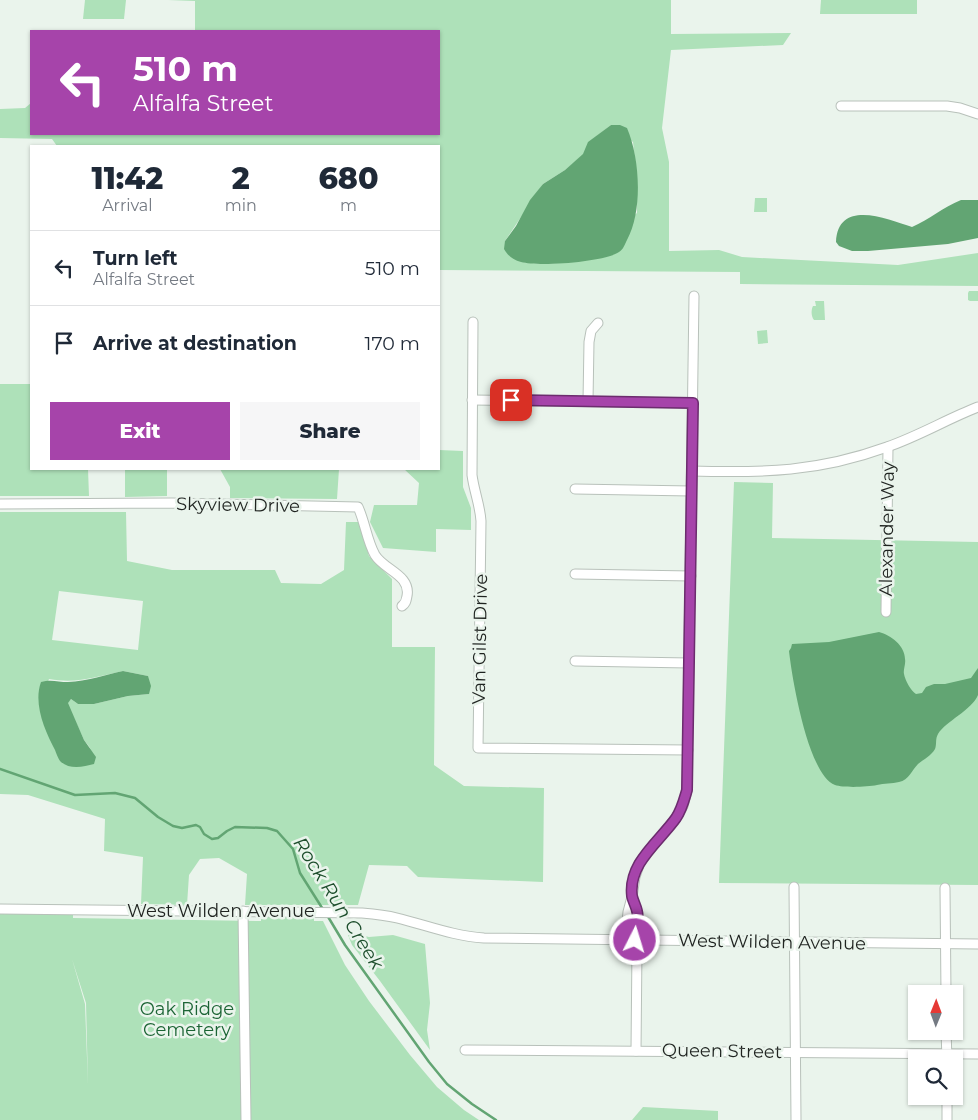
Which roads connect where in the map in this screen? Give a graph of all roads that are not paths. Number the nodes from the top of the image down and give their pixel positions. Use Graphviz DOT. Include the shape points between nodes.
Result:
graph roads {
  1 [pos="841,106"];
  2 [pos="978,114"];
  3 [pos="694,296"];
  4 [pos="473,322"];
  5 [pos="598,323"];
  6 [pos="472,400"];
  7 [pos="588,401"];
  8 [pos="693,403"];
  9 [pos="978,407"];
  10 [pos="888,446"];
  11 [pos="692,471"];
  12 [pos="575,489"];
  13 [pos="691,491"];
  14 [pos="0,504"];
  15 [pos="575,574"];
  16 [pos="691,576"];
  17 [pos="402,606"];
  18 [pos="886,612"];
  19 [pos="575,661"];
  20 [pos="689,662"];
  21 [pos="688,750"];
  22 [pos="794,887"];
  23 [pos="945,888"];
  24 [pos="0,909"];
  25 [pos="243,911"];
  26 [pos="634,936"];
  27 [pos="795,942"];
  28 [pos="946,944"];
  29 [pos="978,944"];
  30 [pos="946,985"];
  31 [pos="466,1050"];
  32 [pos="636,1051"];
  33 [pos="796,1052"];
  34 [pos="978,1054"];
  35 [pos="908,1055"];
  36 [pos="963,1055"];
  37 [pos="947,1105"];
  38 [pos="246,1120"];
  39 [pos="796,1120"];
  40 [pos="947,1120"];
  1 -- 2 [label="street" via="947,106"];
  3 -- 8 [label="street"];
  4 -- 6 [label="street, Van Gilst Drive"];
  5 -- 7 [label="street" via="589,342"];
  6 -- 7 [label="street"];
  6 -- 21 [label="street, Van Gilst Drive" via="472,474 481,521 478,748"];
  7 -- 8 [label="street"];
  8 -- 11 [label="street"];
  9 -- 10 [label="street"];
  10 -- 11 [label="street" via="838,462 783,471"];
  10 -- 18 [label="street, Alexander Way"];
  11 -- 13 [label="street"];
  12 -- 13 [label="street"];
  13 -- 16 [label="street"];
  14 -- 17 [label="street, Skyview Drive" via="358,507 376,556 406,585 408,592"];
  15 -- 16 [label="street"];
  16 -- 20 [label="street"];
  19 -- 20 [label="street"];
  20 -- 21 [label="street"];
  21 -- 26 [label="street" via="687,790 683,806 640,862 635,877 627,922"];
  22 -- 27 [label="street"];
  23 -- 28 [label="street"];
  24 -- 25 [label="street, West Wilden Avenue"];
  25 -- 26 [label="street, West Wilden Avenue" via="382,915 470,937"];
  25 -- 38 [label="street"];
  26 -- 27 [label="street, West Wilden Avenue"];
  26 -- 32 [label="street" via="637,948"];
  27 -- 28 [label="street, West Wilden Avenue"];
  27 -- 33 [label="street"];
  28 -- 29 [label="street, West Wilden Avenue"];
  28 -- 30 [label="street"];
  31 -- 32 [label="street, Queen Street"];
  32 -- 33 [label="street, Queen Street"];
  33 -- 35 [label="street, Queen Street"];
  33 -- 39 [label="street"];
  34 -- 36 [label="street, Queen Street"];
  37 -- 40 [label="street"];
}
